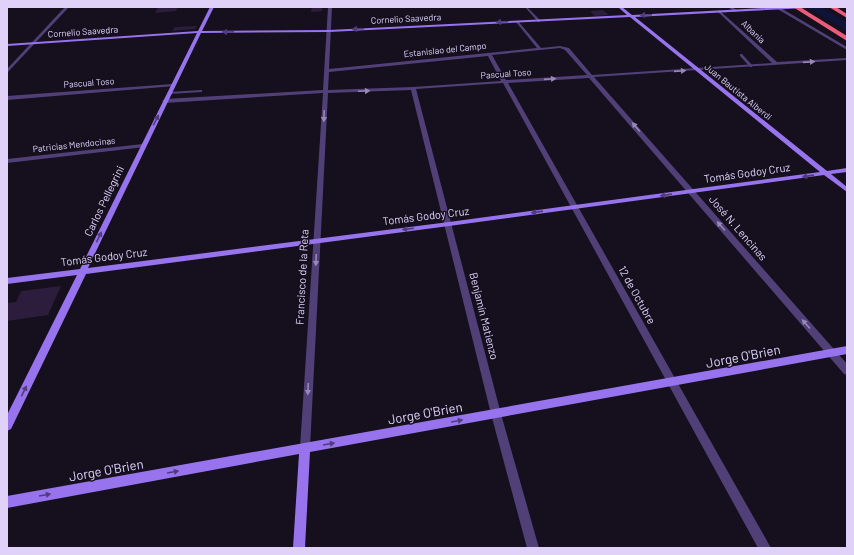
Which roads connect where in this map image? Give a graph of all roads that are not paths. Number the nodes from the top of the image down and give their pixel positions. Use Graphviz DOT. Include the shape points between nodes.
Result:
graph roads {
  1 [pos="67,7"];
  2 [pos="212,7"];
  3 [pos="330,7"];
  4 [pos="526,7"];
  5 [pos="620,7"];
  6 [pos="730,7"];
  7 [pos="796,7"];
  8 [pos="806,7"];
  9 [pos="832,7"];
  10 [pos="777,8"];
  11 [pos="719,11"];
  12 [pos="736,11"];
  13 [pos="630,16"];
  14 [pos="847,16"];
  15 [pos="539,21"];
  16 [pos="518,22"];
  17 [pos="329,31"];
  18 [pos="199,32"];
  19 [pos="847,38"];
  20 [pos="34,43"];
  21 [pos="7,45"];
  22 [pos="564,47"];
  23 [pos="540,49"];
  24 [pos="847,50"];
  25 [pos="489,54"];
  26 [pos="741,55"];
  27 [pos="847,59"];
  28 [pos="776,64"];
  29 [pos="751,66"];
  30 [pos="697,70"];
  31 [pos="327,71"];
  32 [pos="7,72"];
  33 [pos="592,76"];
  34 [pos="505,82"];
  35 [pos="173,85"];
  36 [pos="413,88"];
  37 [pos="201,91"];
  38 [pos="169,93"];
  39 [pos="325,93"];
  40 [pos="7,98"];
  41 [pos="165,101"];
  42 [pos="143,146"];
  43 [pos="7,161"];
  44 [pos="847,170"];
  45 [pos="826,173"];
  46 [pos="847,190"];
  47 [pos="691,192"];
  48 [pos="574,207"];
  49 [pos="449,224"];
  50 [pos="317,241"];
  51 [pos="83,271"];
  52 [pos="7,281"];
  53 [pos="847,350"];
  54 [pos="832,353"];
  55 [pos="847,371"];
  56 [pos="672,383"];
  57 [pos="496,414"];
  58 [pos="7,426"];
  59 [pos="305,448"];
  60 [pos="7,502"];
  61 [pos="299,548"];
  62 [pos="533,548"];
  63 [pos="765,548"];
  1 -- 20 [label="street"];
  2 -- 18 [label="street, Carlos Pellegrini"];
  3 -- 17 [label="street, Francisco de la Reta"];
  4 -- 15 [label="lane"];
  5 -- 13 [label="street, Juan Bautista Alberdi"];
  6 -- 12 [label="street, Albania"];
  7 -- 8 [label="street, Cornelio Saavedra"];
  7 -- 10 [label="street, Cornelio Saavedra"];
  7 -- 19 [label="highway"];
  9 -- 14 [label="highway"];
  10 -- 12 [label="street, Cornelio Saavedra"];
  10 -- 24 [label="street"];
  11 -- 12 [label="street, Cornelio Saavedra"];
  11 -- 13 [label="street, Cornelio Saavedra, one-way"];
  11 -- 28 [label="street, Albania"];
  13 -- 15 [label="street, Cornelio Saavedra"];
  13 -- 30 [label="street, Juan Bautista Alberdi"];
  15 -- 16 [label="street, Cornelio Saavedra"];
  16 -- 17 [label="street, Cornelio Saavedra, one-way"];
  16 -- 23 [label="street"];
  17 -- 18 [label="street, Cornelio Saavedra, one-way"];
  17 -- 31 [label="street, Francisco de la Reta"];
  18 -- 20 [label="street, Cornelio Saavedra"];
  18 -- 35 [label="street, Carlos Pellegrini"];
  20 -- 21 [label="street, Cornelio Saavedra"];
  20 -- 32 [label="street"];
  22 -- 23 [label="street, Estanislao del Campo"];
  22 -- 33 [label="street, José N. Lencinas"];
  23 -- 25 [label="street, Estanislao del Campo"];
  25 -- 31 [label="street, Estanislao del Campo"];
  25 -- 34 [label="street, 12 de Octubre"];
  26 -- 29 [label="lane"];
  28 -- 27 [label="street, Pascual Toso, one-way"];
  28 -- 29 [label="street, Pascual Toso"];
  29 -- 30 [label="street, Pascual Toso"];
  33 -- 30 [label="street, Pascual Toso, one-way"];
  30 -- 45 [label="street, Juan Bautista Alberdi"];
  31 -- 39 [label="street, Francisco de la Reta"];
  34 -- 33 [label="street, Pascual Toso, one-way"];
  47 -- 33 [label="street, José N. Lencinas, one-way"];
  34 -- 36 [label="street, Pascual Toso"];
  34 -- 48 [label="street, 12 de Octubre"];
  35 -- 38 [label="street, Carlos Pellegrini"];
  35 -- 40 [label="street, Pascual Toso"];
  39 -- 36 [label="street, Pascual Toso, one-way"];
  36 -- 49 [label="street, Benjamín Matienzo"];
  37 -- 38 [label="lane"];
  38 -- 41 [label="street, Carlos Pellegrini"];
  39 -- 41 [label="street, Pascual Toso"];
  39 -- 50 [label="street, Francisco de la Reta, one-way"];
  42 -- 41 [label="street, Carlos Pellegrini, one-way"];
  42 -- 43 [label="street, Patricias Mendocinas"];
  51 -- 42 [label="street, Carlos Pellegrini, one-way"];
  44 -- 45 [label="street, Tomás Godoy Cruz"];
  45 -- 46 [label="street, Juan Bautista Alberdi"];
  45 -- 47 [label="street, Tomás Godoy Cruz, one-way"];
  47 -- 48 [label="street, Tomás Godoy Cruz, one-way"];
  54 -- 47 [label="street, José N. Lencinas, one-way"];
  48 -- 49 [label="street, Tomás Godoy Cruz, one-way"];
  48 -- 56 [label="street, 12 de Octubre"];
  49 -- 50 [label="street, Tomás Godoy Cruz, one-way"];
  49 -- 57 [label="street, Benjamín Matienzo"];
  50 -- 51 [label="street, Tomás Godoy Cruz"];
  50 -- 59 [label="street, Francisco de la Reta, one-way"];
  51 -- 52 [label="street, Tomás Godoy Cruz"];
  58 -- 51 [label="street, Carlos Pellegrini, one-way"];
  53 -- 54 [label="street, Jorge O'Brien"];
  54 -- 55 [label="street, José N. Lencinas"];
  54 -- 56 [label="street, Jorge O'Brien"];
  56 -- 57 [label="street, Jorge O'Brien"];
  56 -- 63 [label="street, 12 de Octubre"];
  59 -- 57 [label="street, Jorge O'Brien, one-way"];
  57 -- 62 [label="street, Benjamín Matienzo"];
  60 -- 59 [label="street, Jorge O'Brien, one-way"];
  59 -- 61 [label="street, Francisco de la Reta"];
}
